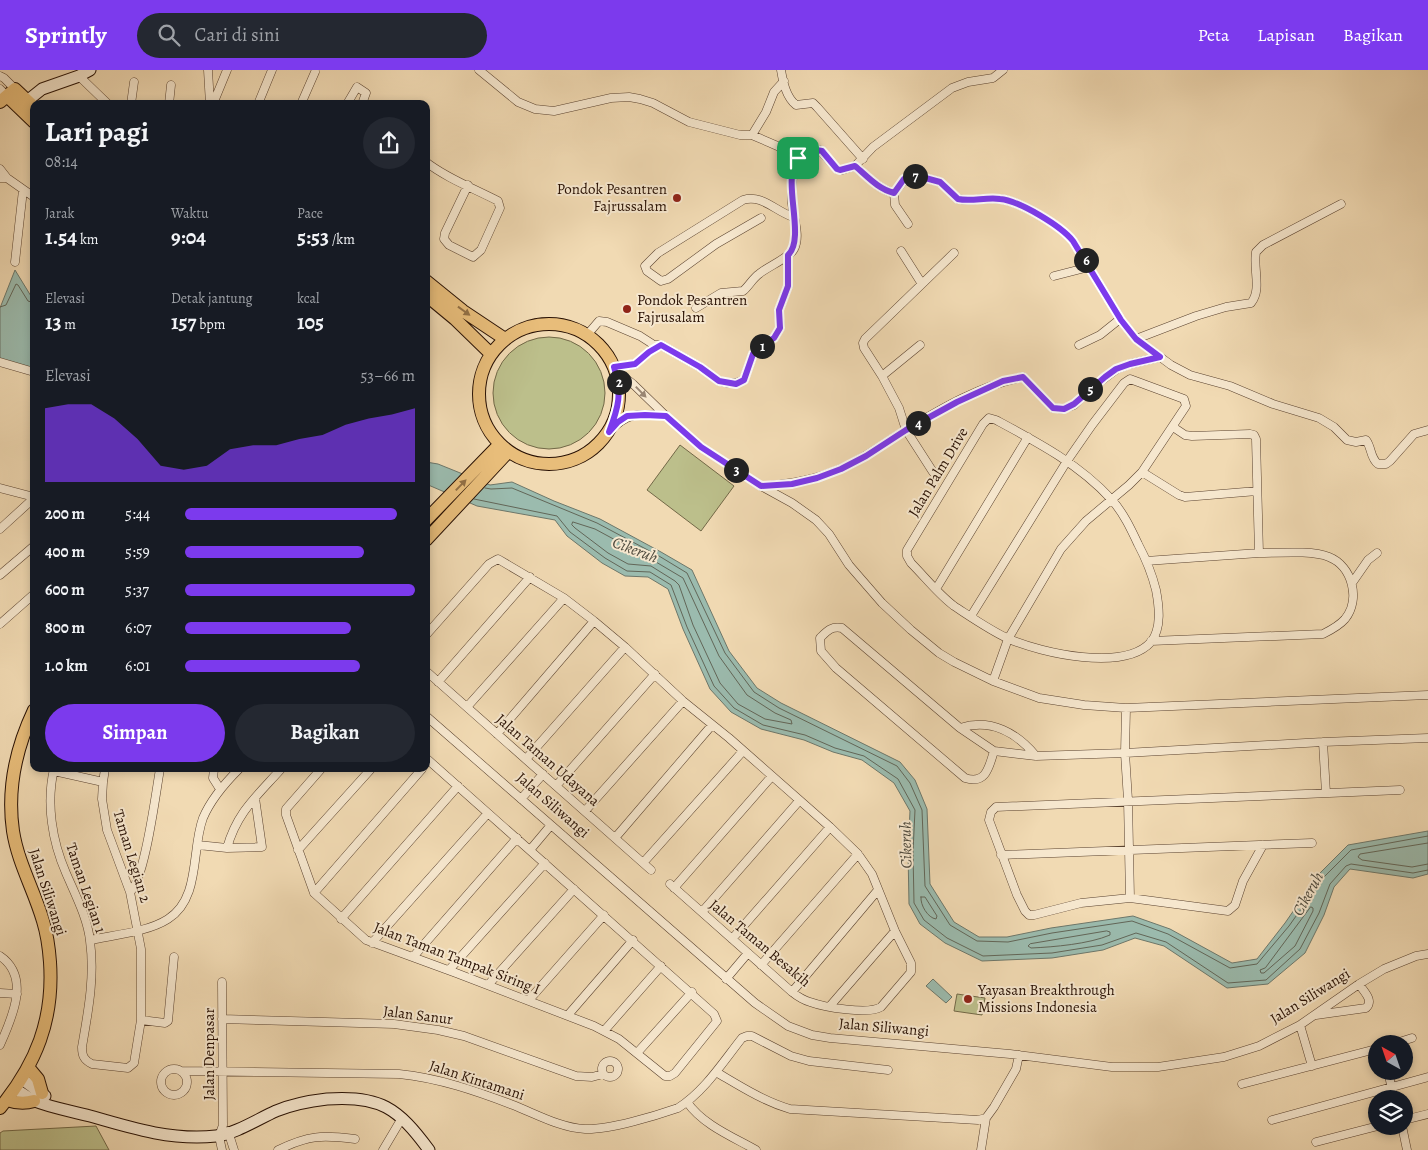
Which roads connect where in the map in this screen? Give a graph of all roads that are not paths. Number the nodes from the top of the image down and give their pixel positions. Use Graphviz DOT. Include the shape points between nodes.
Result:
graph roads {
  1 [pos="208,70"];
  2 [pos="228,70"];
  3 [pos="272,70"];
  4 [pos="479,70"];
  5 [pos="781,70"];
  6 [pos="1003,70"];
  7 [pos="315,72"];
  8 [pos="85,74"];
  9 [pos="2,77"];
  10 [pos="784,81"];
  11 [pos="134,82"];
  12 [pos="171,86"];
  13 [pos="5,94"];
  14 [pos="32,100"];
  15 [pos="105,100"];
  16 [pos="132,100"];
  17 [pos="169,100"];
  18 [pos="212,100"];
  19 [pos="214,100"];
  20 [pos="260,100"];
  21 [pos="303,100"];
  22 [pos="349,100"];
  23 [pos="363,100"];
  24 [pos="27,106"];
  25 [pos="752,135"];
  26 [pos="798,158"];
  27 [pos="863,159"];
  28 [pos="855,166"];
  29 [pos="430,167"];
  30 [pos="0,169"];
  31 [pos="3,178"];
  32 [pos="468,185"];
  33 [pos="23,190"];
  34 [pos="894,193"];
  35 [pos="30,194"];
  36 [pos="1341,204"];
  37 [pos="793,217"];
  38 [pos="761,218"];
  39 [pos="908,224"];
  40 [pos="901,251"];
  41 [pos="954,253"];
  42 [pos="788,255"];
  43 [pos="15,262"];
  44 [pos="1089,267"];
  45 [pos="1054,276"];
  46 [pos="430,283"];
  47 [pos="922,284"];
  48 [pos="430,298"];
  49 [pos="696,308"];
  50 [pos="1120,319"];
  51 [pos="587,335"];
  52 [pos="505,339"];
  53 [pos="1136,339"];
  54 [pos="661,345"];
  55 [pos="920,345"];
  56 [pos="1079,345"];
  57 [pos="491,354"];
  58 [pos="1160,357"];
  59 [pos="0,362"];
  60 [pos="615,369"];
  61 [pos="30,371"];
  62 [pos="882,376"];
  63 [pos="666,416"];
  64 [pos="1173,427"];
  65 [pos="906,430"];
  66 [pos="1428,430"];
  67 [pos="609,432"];
  68 [pos="1028,437"];
  69 [pos="503,449"];
  70 [pos="1067,461"];
  71 [pos="933,472"];
  72 [pos="1142,472"];
  73 [pos="761,486"];
  74 [pos="0,488"];
  75 [pos="1257,491"];
  76 [pos="30,496"];
  77 [pos="1112,500"];
  78 [pos="30,501"];
  79 [pos="452,502"];
  80 [pos="430,517"];
  81 [pos="1,528"];
  82 [pos="430,534"];
  83 [pos="30,549"];
  84 [pos="1259,553"];
  85 [pos="1377,553"];
  86 [pos="1146,561"];
  87 [pos="0,575"];
  88 [pos="530,577"];
  89 [pos="1352,583"];
  90 [pos="936,589"];
  91 [pos="30,598"];
  92 [pos="564,598"];
  93 [pos="971,616"];
  94 [pos="594,621"];
  95 [pos="0,624"];
  96 [pos="430,630"];
  97 [pos="1008,639"];
  98 [pos="1151,641"];
  99 [pos="625,647"];
  100 [pos="655,674"];
  101 [pos="430,675"];
  102 [pos="993,680"];
  103 [pos="438,682"];
  104 [pos="1428,695"];
  105 [pos="683,700"];
  106 [pos="467,707"];
  107 [pos="1126,708"];
  108 [pos="30,718"];
  109 [pos="430,719"];
  110 [pos="712,725"];
  111 [pos="960,728"];
  112 [pos="497,734"];
  113 [pos="1428,738"];
  114 [pos="1323,742"];
  115 [pos="743,751"];
  116 [pos="994,751"];
  117 [pos="1125,753"];
  118 [pos="1036,756"];
  119 [pos="526,759"];
  120 [pos="430,763"];
  121 [pos="54,772"];
  122 [pos="62,772"];
  123 [pos="105,772"];
  124 [pos="159,772"];
  125 [pos="214,772"];
  126 [pos="236,772"];
  127 [pos="278,772"];
  128 [pos="319,772"];
  129 [pos="368,772"];
  130 [pos="419,772"];
  131 [pos="543,774"];
  132 [pos="772,776"];
  133 [pos="103,782"];
  134 [pos="458,786"];
  135 [pos="556,786"];
  136 [pos="220,789"];
  137 [pos="1400,790"];
  138 [pos="1326,793"];
  139 [pos="255,798"];
  140 [pos="521,799"];
  141 [pos="1128,800"];
  142 [pos="799,801"];
  143 [pos="585,811"];
  144 [pos="488,813"];
  145 [pos="551,825"];
  146 [pos="830,827"];
  147 [pos="516,838"];
  148 [pos="615,838"];
  149 [pos="1312,843"];
  150 [pos="198,845"];
  151 [pos="1263,845"];
  152 [pos="227,848"];
  153 [pos="298,850"];
  154 [pos="530,850"];
  155 [pos="1130,850"];
  156 [pos="858,854"];
  157 [pos="1001,855"];
  158 [pos="545,863"];
  159 [pos="643,863"];
  160 [pos="651,870"];
  161 [pos="574,889"];
  162 [pos="878,890"];
  163 [pos="130,892"];
  164 [pos="314,893"];
  165 [pos="1130,898"];
  166 [pos="702,912"];
  167 [pos="604,915"];
  168 [pos="341,919"];
  169 [pos="138,930"];
  170 [pos="895,931"];
  171 [pos="732,939"];
  172 [pos="90,940"];
  173 [pos="633,940"];
  174 [pos="372,943"];
  175 [pos="748,953"];
  176 [pos="1428,954"];
  177 [pos="0,956"];
  178 [pos="174,957"];
  179 [pos="413,958"];
  180 [pos="761,965"];
  181 [pos="661,966"];
  182 [pos="449,970"];
  183 [pos="726,979"];
  184 [pos="222,982"];
  185 [pos="1359,984"];
  186 [pos="488,985"];
  187 [pos="692,992"];
  188 [pos="792,992"];
  189 [pos="0,993"];
  190 [pos="17,994"];
  191 [pos="528,1000"];
  192 [pos="830,1006"];
  193 [pos="568,1015"];
  194 [pos="1314,1016"];
  195 [pos="222,1019"];
  196 [pos="141,1020"];
  197 [pos="1300,1025"];
  198 [pos="604,1030"];
  199 [pos="0,1045"];
  200 [pos="1368,1050"];
  201 [pos="636,1053"];
  202 [pos="1019,1055"];
  203 [pos="1312,1066"];
  204 [pos="28,1067"];
  205 [pos="128,1068"];
  206 [pos="888,1070"];
  207 [pos="181,1071"];
  208 [pos="222,1071"];
  209 [pos="716,1072"];
  210 [pos="603,1074"];
  211 [pos="1428,1077"];
  212 [pos="1390,1080"];
  213 [pos="19,1084"];
  214 [pos="1242,1084"];
  215 [pos="1391,1087"];
  216 [pos="1392,1090"];
  217 [pos="38,1097"];
  218 [pos="687,1102"];
  219 [pos="2,1106"];
  220 [pos="1428,1114"];
  221 [pos="402,1118"];
  222 [pos="986,1118"];
  223 [pos="1413,1118"];
  224 [pos="1272,1120"];
  225 [pos="1368,1129"];
  226 [pos="224,1131"];
  227 [pos="1404,1135"];
  228 [pos="355,1139"];
  229 [pos="1316,1142"];
  230 [pos="222,1150"];
  231 [pos="234,1150"];
  232 [pos="278,1150"];
  233 [pos="383,1150"];
  234 [pos="429,1150"];
  235 [pos="756,1150"];
  236 [pos="981,1150"];
  237 [pos="1407,1150"];
  1 -- 18 [label="street"];
  2 -- 19 [label="street"];
  3 -- 20 [label="street"];
  4 -- 25 [label="street" via="518,102 535,109 554,111 629,97 653,103 689,122"];
  5 -- 10 [label="street"];
  6 -- 27 [label="street" via="993,78 952,88 873,147"];
  7 -- 21 [label="street"];
  8 -- 14 [label="street" via="42,89"];
  8 -- 15 [label="street"];
  9 -- 13 [label="street"];
  10 -- 25 [label="street" via="774,92"];
  10 -- 27 [label="street" via="791,101 796,105 813,103 817,106"];
  11 -- 16 [label="street"];
  12 -- 17 [label="street"];
  13 -- 24 [label="main road"];
  22 -- 23 [label="street" via="356,87 366,93"];
  25 -- 26 [label="street"];
  26 -- 28 [label="street" via="820,150 837,169"];
  26 -- 37 [label="street" via="792,175"];
  27 -- 28 [label="street"];
  28 -- 34 [label="street"];
  29 -- 32 [label="street"];
  30 -- 31 [label="street"];
  31 -- 33 [label="street"];
  32 -- 32 [label="street" via="444,239 473,257 481,250 500,204"];
  33 -- 35 [label="street"];
  33 -- 43 [label="street"];
  34 -- 39 [label="street" via="895,205"];
  34 -- 44 [label="street" via="904,179 918,176 940,182 958,199 1009,201 1064,231"];
  36 -- 53 [label="street" via="1263,244 1256,252 1256,292 1251,303 1196,316"];
  37 -- 38 [label="street" via="761,200 743,200 658,254 645,266 647,271 661,281 668,280 716,244"];
  37 -- 42 [label="street" via="796,240"];
  40 -- 47 [label="street"];
  41 -- 47 [label="street"];
  42 -- 49 [label="street" via="757,275 743,291 721,293"];
  42 -- 54 [label="street" via="788,286 779,310 780,328 774,338 753,354 744,380 736,384 719,381"];
  44 -- 45 [label="street"];
  44 -- 50 [label="street"];
  46 -- 52 [label="main road, one-way" via="463,311"];
  47 -- 62 [label="street" via="863,343"];
  48 -- 57 [label="main road"];
  50 -- 53 [label="street"];
  50 -- 56 [label="street" via="1100,335"];
  51 -- 52 [label="main road" via="554,324 520,330"];
  51 -- 54 [label="street" via="599,321 607,322 654,345"];
  51 -- 60 [label="main road" via="603,349"];
  52 -- 57 [label="main road"];
  53 -- 58 [label="street"];
  54 -- 60 [label="street" via="635,364"];
  55 -- 62 [label="street"];
  57 -- 69 [label="main road" via="482,372 478,391 480,411 487,429"];
  58 -- 65 [label="street" via="1116,369 1064,409 1053,408 1023,377 987,387"];
  58 -- 66 [label="street" via="1190,375 1319,418 1347,440 1366,440 1372,458 1378,464 1390,461 1414,434"];
  59 -- 61 [label="street"];
  60 -- 63 [label="street, one-way"];
  60 -- 67 [label="main road" via="619,385 618,409"];
  62 -- 65 [label="street"];
  63 -- 67 [label="street" via="627,416"];
  63 -- 73 [label="street" via="701,447"];
  64 -- 70 [label="street" via="1186,406 1184,399 1130,379"];
  64 -- 72 [label="street"];
  64 -- 75 [label="street" via="1192,436 1254,435"];
  65 -- 71 [label="street"];
  65 -- 73 [label="street" via="841,469 792,484"];
  67 -- 69 [label="main road" via="594,449 574,461 551,465 528,462"];
  68 -- 70 [label="street, Jalan Palm Drive"];
  68 -- 90 [label="street"];
  68 -- 90 [label="street, Jalan Palm Drive" via="989,418 917,533 907,556"];
  69 -- 79 [label="main road"];
  70 -- 77 [label="street, Jalan Palm Drive"];
  70 -- 93 [label="street"];
  72 -- 75 [label="street" via="1185,497"];
  72 -- 77 [label="street"];
  73 -- 102 [label="street" via="792,503 824,527 861,580 918,636 954,662"];
  74 -- 76 [label="street"];
  75 -- 84 [label="street"];
  77 -- 86 [label="street, Jalan Palm Drive" via="1132,530"];
  77 -- 97 [label="street" via="1061,549"];
  78 -- 81 [label="street"];
  79 -- 80 [label="main road"];
  79 -- 82 [label="main road"];
  83 -- 87 [label="street"];
  84 -- 86 [label="street"];
  84 -- 89 [label="street" via="1331,557 1348,574"];
  85 -- 89 [label="street"];
  86 -- 98 [label="street, Jalan Palm Drive" via="1159,612 1156,633"];
  88 -- 92 [label="street"];
  88 -- 96 [label="street" via="498,559 489,564"];
  88 -- 103 [label="street"];
  89 -- 98 [label="street" via="1353,602 1346,618 1336,628 1322,634"];
  90 -- 93 [label="street, Jalan Palm Drive"];
  91 -- 95 [label="street"];
  92 -- 94 [label="street"];
  92 -- 106 [label="street"];
  93 -- 97 [label="street, Jalan Palm Drive"];
  94 -- 99 [label="street"];
  94 -- 112 [label="street"];
  97 -- 98 [label="street, Jalan Palm Drive" via="1048,651 1089,658 1126,656"];
  97 -- 102 [label="street"];
  99 -- 100 [label="street"];
  99 -- 119 [label="street"];
  100 -- 105 [label="street"];
  100 -- 135 [label="street"];
  101 -- 103 [label="street, Jalan Taman Udayana"];
  102 -- 107 [label="street" via="1039,698 1084,706"];
  103 -- 106 [label="street, Jalan Taman Udayana"];
  104 -- 107 [label="street"];
  105 -- 110 [label="street"];
  105 -- 143 [label="street"];
  106 -- 112 [label="street, Jalan Taman Udayana"];
  107 -- 117 [label="street"];
  108 -- 204 [label="main road, Jalan Siliwangi" via="11,782 11,807 18,852 44,923 51,983 46,1020 38,1049"];
  109 -- 140 [label="street, Jalan Siliwangi"];
  110 -- 115 [label="street"];
  110 -- 148 [label="street"];
  111 -- 116 [label="street"];
  111 -- 116 [label="street" via="842,628 828,630 820,638 820,651 836,668 965,778 978,780 983,776"];
  111 -- 118 [label="street" via="978,724 1005,731 1019,737"];
  112 -- 119 [label="street, Jalan Taman Udayana"];
  113 -- 114 [label="street"];
  114 -- 117 [label="street"];
  114 -- 138 [label="street"];
  115 -- 132 [label="street"];
  115 -- 159 [label="street"];
  116 -- 118 [label="street"];
  117 -- 118 [label="street"];
  117 -- 141 [label="street"];
  119 -- 131 [label="street, Jalan Taman Udayana"];
  120 -- 134 [label="street"];
  121 -- 172 [label="street, Taman Legian 1" via="50,798 54,839 76,892"];
  122 -- 133 [label="street, Taman Legian 1"];
  123 -- 133 [label="street, Taman Legian 2"];
  124 -- 163 [label="street" via="142,869"];
  125 -- 136 [label="street" via="213,778"];
  126 -- 136 [label="street"];
  127 -- 139 [label="street"];
  128 -- 153 [label="street, Jalan Taman Tampak Siring I" via="286,809"];
  129 -- 153 [label="street"];
  130 -- 164 [label="street"];
  131 -- 135 [label="street, Jalan Taman Udayana"];
  131 -- 140 [label="street"];
  132 -- 142 [label="street"];
  132 -- 166 [label="street, Jalan Taman Besakih" via="672,886"];
  133 -- 163 [label="street, Taman Legian 2" via="107,830"];
  134 -- 144 [label="street"];
  134 -- 168 [label="street"];
  135 -- 143 [label="street, Jalan Taman Udayana"];
  136 -- 150 [label="street" via="203,818"];
  137 -- 138 [label="street"];
  138 -- 141 [label="street"];
  139 -- 152 [label="street" via="235,824"];
  139 -- 152 [label="street" via="262,847"];
  140 -- 145 [label="street, Jalan Siliwangi"];
  141 -- 155 [label="street"];
  141 -- 157 [label="street" via="996,807 989,820"];
  142 -- 146 [label="street"];
  142 -- 166 [label="street"];
  143 -- 148 [label="street, Jalan Taman Udayana"];
  144 -- 147 [label="street"];
  144 -- 174 [label="street"];
  145 -- 154 [label="street"];
  145 -- 183 [label="street, Jalan Siliwangi"];
  146 -- 156 [label="street"];
  146 -- 171 [label="street"];
  147 -- 154 [label="street"];
  147 -- 179 [label="street"];
  148 -- 159 [label="street, Jalan Taman Udayana"];
  149 -- 151 [label="street"];
  150 -- 152 [label="street"];
  150 -- 169 [label="street" via="183,904 160,924"];
  151 -- 155 [label="street"];
  151 -- 165 [label="street" via="1243,881 1235,905 1228,911"];
  153 -- 164 [label="street, Jalan Taman Tampak Siring I"];
  154 -- 158 [label="street"];
  155 -- 157 [label="street"];
  155 -- 165 [label="street"];
  156 -- 162 [label="street" via="872,874"];
  156 -- 180 [label="street"];
  157 -- 165 [label="street" via="1025,912 1029,914 1081,903"];
  158 -- 161 [label="street"];
  158 -- 182 [label="street"];
  159 -- 160 [label="street, Jalan Taman Udayana"];
  161 -- 167 [label="street"];
  161 -- 186 [label="street"];
  162 -- 170 [label="street"];
  162 -- 188 [label="street"];
  163 -- 169 [label="street, Taman Legian 2"];
  164 -- 168 [label="street, Jalan Taman Tampak Siring I"];
  166 -- 171 [label="street, Jalan Taman Besakih"];
  167 -- 173 [label="street"];
  167 -- 191 [label="street"];
  168 -- 174 [label="street, Jalan Taman Tampak Siring I"];
  169 -- 172 [label="street"];
  169 -- 196 [label="street, Taman Legian 2"];
  170 -- 192 [label="street"];
  170 -- 192 [label="street, Jalan Taman Besakih" via="910,962 911,972 881,1008 870,1011"];
  171 -- 175 [label="street, Jalan Taman Besakih"];
  172 -- 205 [label="street, Taman Legian 1" via="92,982 82,1056 92,1064"];
  173 -- 181 [label="street"];
  173 -- 193 [label="street"];
  174 -- 179 [label="street, Jalan Taman Tampak Siring I"];
  175 -- 180 [label="street, Jalan Taman Besakih"];
  175 -- 183 [label="street"];
  176 -- 185 [label="street, Jalan Siliwangi" via="1384,969"];
  177 -- 190 [label="street" via="13,969"];
  178 -- 196 [label="street" via="168,1021"];
  179 -- 182 [label="street, Jalan Taman Tampak Siring I"];
  180 -- 188 [label="street, Jalan Taman Besakih"];
  181 -- 187 [label="street"];
  181 -- 198 [label="street"];
  182 -- 186 [label="street, Jalan Taman Tampak Siring I"];
  183 -- 202 [label="street, Jalan Siliwangi" via="778,1020 812,1035"];
  184 -- 195 [label="street, Jalan Denpasar"];
  185 -- 194 [label="street, Jalan Siliwangi"];
  185 -- 194 [label="street" via="1370,999 1366,1008"];
  186 -- 191 [label="street, Jalan Taman Tampak Siring I"];
  187 -- 201 [label="street"];
  187 -- 201 [label="street, Jalan Taman Tampak Siring I" via="717,1021 675,1073 665,1076"];
  188 -- 192 [label="street, Jalan Taman Besakih" via="809,1002"];
  189 -- 190 [label="street"];
  190 -- 199 [label="street"];
  191 -- 193 [label="street, Jalan Taman Tampak Siring I"];
  193 -- 198 [label="street, Jalan Taman Tampak Siring I"];
  194 -- 197 [label="street, Jalan Siliwangi"];
  195 -- 208 [label="street, Jalan Denpasar"];
  195 -- 210 [label="street, Jalan Sanur" via="410,1025 464,1036 576,1076"];
  196 -- 205 [label="street, Taman Legian 2" via="134,1063"];
  197 -- 202 [label="street, Jalan Siliwangi" via="1259,1046 1224,1057 1158,1067 1112,1067"];
  197 -- 203 [label="street"];
  198 -- 201 [label="street, Jalan Taman Tampak Siring I"];
  200 -- 203 [label="street"];
  202 -- 222 [label="street" via="1016,1069"];
  203 -- 214 [label="street"];
  204 -- 213 [label="main road, Jalan Siliwangi"];
  204 -- 217 [label="main road" via="38,1079"];
  206 -- 209 [label="street, Jalan Kintamani" via="809,1061 747,1036"];
  207 -- 208 [label="street, Jalan Kintamani"];
  208 -- 218 [label="street, Jalan Kintamani" via="399,1074 432,1078 569,1126 587,1129 665,1113"];
  208 -- 226 [label="street, Jalan Denpasar"];
  209 -- 218 [label="street, Jalan Kintamani"];
  209 -- 222 [label="street" via="749,1092 790,1109 960,1120"];
  211 -- 215 [label="street"];
  212 -- 215 [label="street"];
  213 -- 217 [label="street"];
  213 -- 219 [label="main road, Jalan Siliwangi"];
  215 -- 216 [label="street"];
  215 -- 224 [label="street"];
  217 -- 219 [label="main road"];
  217 -- 226 [label="street" via="58,1107 155,1133 180,1137"];
  218 -- 235 [label="street" via="707,1121"];
  220 -- 223 [label="street"];
  221 -- 226 [label="street" via="374,1101 329,1099 290,1105"];
  221 -- 233 [label="street"];
  221 -- 234 [label="street"];
  222 -- 236 [label="street"];
  225 -- 229 [label="street"];
  226 -- 230 [label="street"];
  226 -- 231 [label="street"];
  227 -- 237 [label="street"];
  228 -- 232 [label="street" via="308,1137"];
}
